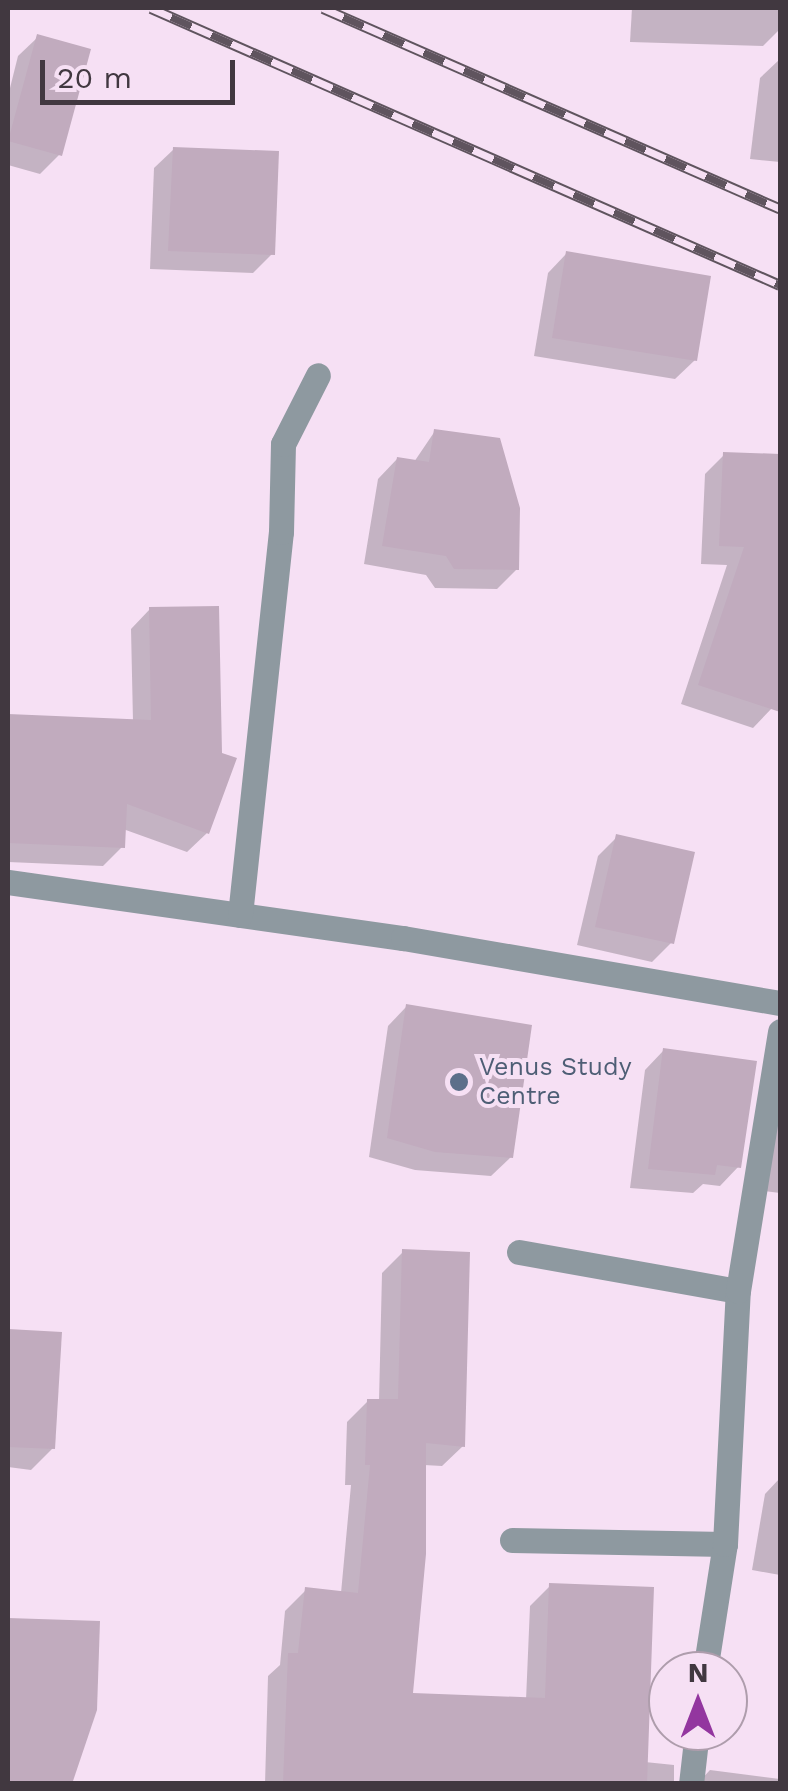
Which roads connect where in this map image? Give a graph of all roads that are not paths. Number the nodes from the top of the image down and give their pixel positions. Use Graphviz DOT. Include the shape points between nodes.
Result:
graph roads {
  1 [pos="318,375"];
  2 [pos="8,882"];
  3 [pos="240,915"];
  4 [pos="780,1003"];
  5 [pos="780,1031"];
  6 [pos="519,1252"];
  7 [pos="738,1291"];
  8 [pos="512,1540"];
  9 [pos="725,1544"];
  10 [pos="708,1651"];
  11 [pos="694,1751"];
  12 [pos="691,1784"];
  1 -- 3 [label="street" via="284,444 281,532"];
  2 -- 3 [label="street"];
  3 -- 4 [label="street"];
  5 -- 7 [label="street"];
  6 -- 7 [label="street"];
  7 -- 9 [label="street"];
  8 -- 9 [label="street"];
  9 -- 10 [label="street"];
  11 -- 12 [label="street"];
}
